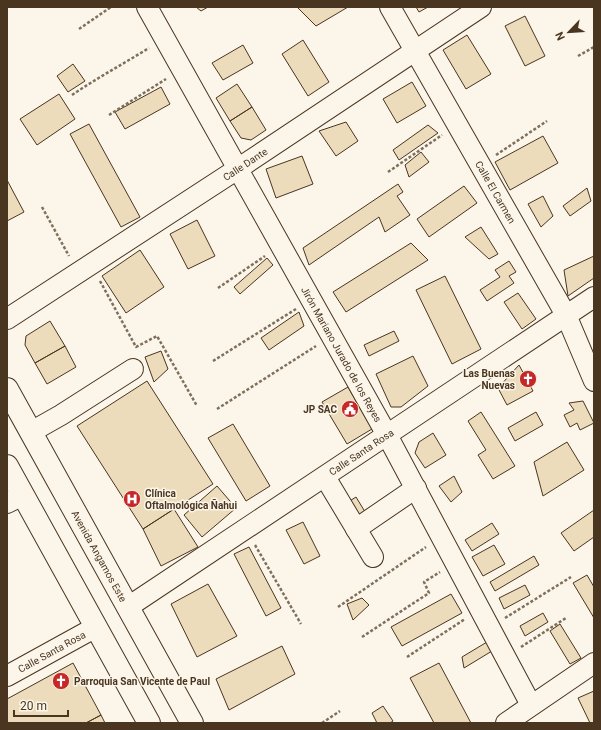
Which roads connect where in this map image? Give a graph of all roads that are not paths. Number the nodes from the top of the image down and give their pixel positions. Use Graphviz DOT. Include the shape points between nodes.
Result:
graph roads {
  1 [pos="147,7"];
  2 [pos="390,7"];
  3 [pos="481,7"];
  4 [pos="414,51"];
  5 [pos="239,168"];
  6 [pos="594,297"];
  7 [pos="566,315"];
  8 [pos="7,319"];
  9 [pos="133,369"];
  10 [pos="594,381"];
  11 [pos="7,388"];
  12 [pos="31,432"];
  13 [pos="388,436"];
  14 [pos="7,466"];
  15 [pos="325,477"];
  16 [pos="416,488"];
  17 [pos="15,499"];
  18 [pos="356,529"];
  19 [pos="373,557"];
  20 [pos="128,607"];
  21 [pos="96,627"];
  22 [pos="594,663"];
  23 [pos="7,676"];
  24 [pos="531,705"];
  25 [pos="149,723"];
  26 [pos="192,723"];
  27 [pos="506,723"];
  1 -- 5 [label="street, Jirón Mariano Jurado de los Reyes"];
  2 -- 4 [label="street, Calle El Carmen"];
  3 -- 4 [label="street, Calle Dante"];
  4 -- 5 [label="street, Calle Dante"];
  4 -- 7 [label="street, Calle El Carmen"];
  5 -- 8 [label="street, Calle Dante"];
  5 -- 13 [label="street, Jirón Mariano Jurado de los Reyes"];
  6 -- 7 [label="street, Calle Santa Rosa"];
  7 -- 10 [label="street, Calle El Carmen"];
  7 -- 13 [label="street, Calle Santa Rosa"];
  9 -- 12 [label="street"];
  11 -- 12 [label="main road, Avenida Angamos Este"];
  12 -- 20 [label="main road, Avenida Angamos Este"];
  13 -- 15 [label="street, Calle Santa Rosa"];
  13 -- 16 [label="street, Jirón Mariano Jurado de los Reyes"];
  14 -- 17 [label="main road"];
  15 -- 18 [label="street"];
  15 -- 20 [label="street, Calle Santa Rosa"];
  16 -- 18 [label="street"];
  16 -- 24 [label="street, Jirón Mariano Jurado de los Reyes"];
  17 -- 21 [label="main road"];
  18 -- 19 [label="street"];
  20 -- 26 [label="main road, Avenida Angamos Este"];
  21 -- 23 [label="street, Calle Santa Rosa"];
  21 -- 25 [label="main road"];
  22 -- 24 [label="street"];
  24 -- 27 [label="street"];
}
